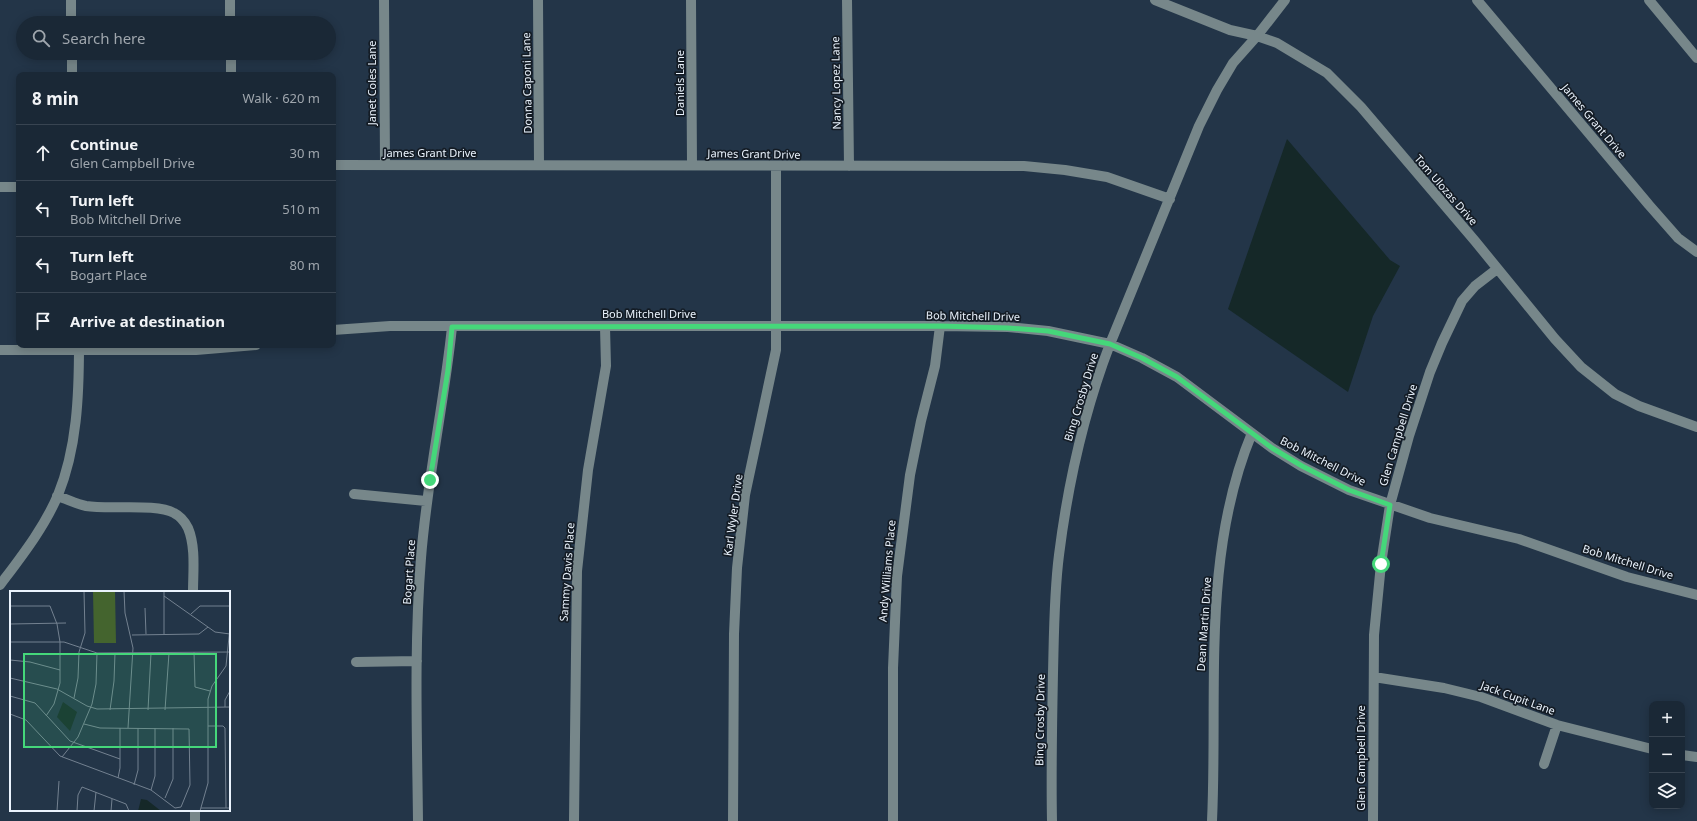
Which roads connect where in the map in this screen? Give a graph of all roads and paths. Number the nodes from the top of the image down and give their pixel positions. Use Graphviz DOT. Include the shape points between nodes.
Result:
graph roads {
  1 [pos="71,0"];
  2 [pos="230,0"];
  3 [pos="384,0"];
  4 [pos="538,0"];
  5 [pos="691,0"];
  6 [pos="846,0"];
  7 [pos="1155,0"];
  8 [pos="1285,0"];
  9 [pos="1477,0"];
  10 [pos="1649,0"];
  11 [pos="71,16"];
  12 [pos="230,16"];
  13 [pos="1257,36"];
  14 [pos="1697,58"];
  15 [pos="72,60"];
  16 [pos="231,60"];
  17 [pos="72,72"];
  18 [pos="231,72"];
  19 [pos="692,165"];
  20 [pos="336,166"];
  21 [pos="385,166"];
  22 [pos="540,166"];
  23 [pos="776,166"];
  24 [pos="849,166"];
  25 [pos="0,187"];
  26 [pos="16,187"];
  27 [pos="1170,199"];
  28 [pos="1697,252"];
  29 [pos="1497,269"];
  30 [pos="776,326"];
  31 [pos="940,326"];
  32 [pos="452,327"];
  33 [pos="606,327"];
  34 [pos="336,330"];
  35 [pos="1110,344"];
  36 [pos="53,348"];
  37 [pos="80,348"];
  38 [pos="119,348"];
  39 [pos="220,348"];
  40 [pos="0,350"];
  41 [pos="1697,427"];
  42 [pos="1252,433"];
  43 [pos="354,494"];
  44 [pos="57,496"];
  45 [pos="426,502"];
  46 [pos="1390,505"];
  47 [pos="0,585"];
  48 [pos="193,591"];
  49 [pos="1697,594"];
  50 [pos="417,661"];
  51 [pos="356,662"];
  52 [pos="1374,677"];
  53 [pos="1557,725"];
  54 [pos="1649,748"];
  55 [pos="1685,756"];
  56 [pos="1697,758"];
  57 [pos="1544,764"];
  58 [pos="418,821"];
  59 [pos="574,821"];
  60 [pos="733,821"];
  61 [pos="893,821"];
  62 [pos="1052,821"];
  63 [pos="1212,821"];
  64 [pos="1373,821"];
  1 -- 11 [label="street"];
  2 -- 12 [label="street"];
  3 -- 21 [label="street, Janet Coles Lane"];
  4 -- 22 [label="street, Donna Caponi Lane"];
  5 -- 19 [label="street, Daniels Lane"];
  6 -- 24 [label="street, Nancy Lopez Lane"];
  7 -- 13 [label="street, Tom Ulozas Drive" via="1230,30"];
  8 -- 13 [label="street, Bing Crosby Drive"];
  9 -- 28 [label="street, James Grant Drive" via="1649,205 1678,238"];
  10 -- 14 [label="street"];
  13 -- 27 [label="street, Bing Crosby Drive" via="1232,63 1216,90"];
  13 -- 29 [label="street, Tom Ulozas Drive" via="1290,50 1338,83"];
  15 -- 17 [label="street"];
  16 -- 18 [label="street"];
  19 -- 22 [label="street, James Grant Drive"];
  19 -- 23 [label="street, James Grant Drive"];
  20 -- 21 [label="street, James Grant Drive"];
  21 -- 22 [label="street, James Grant Drive"];
  23 -- 24 [label="street, James Grant Drive"];
  23 -- 30 [label="street, Karl Wyler Drive"];
  24 -- 27 [label="street, James Grant Drive" via="1024,166 1065,170 1107,177"];
  25 -- 26 [label="street"];
  27 -- 35 [label="street, Bing Crosby Drive"];
  29 -- 41 [label="street, Tom Ulozas Drive" via="1555,339 1600,383 1639,406"];
  29 -- 46 [label="street, Glen Campbell Drive" via="1475,286 1462,301 1442,343 1409,436"];
  30 -- 31 [label="street, Bob Mitchell Drive"];
  30 -- 33 [label="street, Bob Mitchell Drive"];
  30 -- 60 [label="street, Karl Wyler Drive" via="776,350 745,496 737,568"];
  31 -- 35 [label="street, Bob Mitchell Drive" via="1048,331"];
  31 -- 61 [label="street, Andy Williams Place" via="935,366 910,476 897,576 893,668"];
  32 -- 33 [label="street, Bob Mitchell Drive"];
  32 -- 34 [label="street, Bob Mitchell Drive" via="377,326"];
  32 -- 45 [label="street, Bogart Place" via="448,370"];
  33 -- 59 [label="street, Sammy Davis Place" via="606,366 588,470 577,571"];
  35 -- 42 [label="street, Bob Mitchell Drive" via="1177,377"];
  35 -- 62 [label="street, Bing Crosby Drive" via="1082,429 1059,556 1054,612"];
  36 -- 40 [label="street"];
  37 -- 44 [label="street" via="77,417 69,460"];
  38 -- 39 [label="street"];
  42 -- 46 [label="street, Bob Mitchell Drive" via="1302,466 1349,490"];
  42 -- 63 [label="street, Dean Martin Drive" via="1239,467 1232,497 1223,543 1216,605"];
  43 -- 45 [label="street"];
  44 -- 47 [label="street" via="36,536"];
  44 -- 48 [label="street" via="86,506 161,509 179,516 190,534"];
  45 -- 50 [label="street, Bogart Place"];
  46 -- 49 [label="street, Bob Mitchell Drive" via="1430,518 1519,539 1627,577"];
  46 -- 52 [label="street, Glen Campbell Drive" via="1378,596"];
  50 -- 51 [label="street"];
  50 -- 58 [label="street, Bogart Place"];
  52 -- 53 [label="street, Jack Cupit Lane" via="1437,686 1481,697"];
  52 -- 64 [label="street, Glen Campbell Drive"];
  53 -- 54 [label="street, Jack Cupit Lane"];
  53 -- 57 [label="street"];
  55 -- 56 [label="street"];
}
